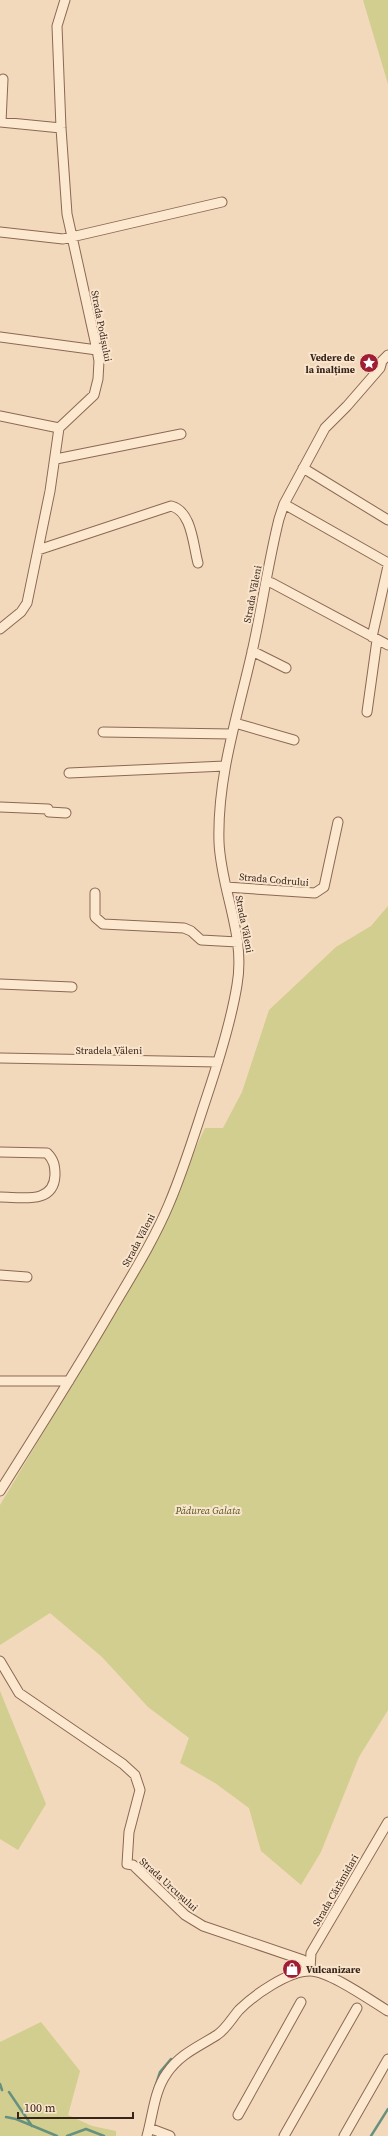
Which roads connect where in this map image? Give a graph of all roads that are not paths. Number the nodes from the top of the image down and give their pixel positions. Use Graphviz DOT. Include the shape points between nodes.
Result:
graph roads {
  1 [pos="65,0"];
  2 [pos="3,79"];
  3 [pos="0,122"];
  4 [pos="61,128"];
  5 [pos="222,202"];
  6 [pos="0,232"];
  7 [pos="71,237"];
  8 [pos="0,338"];
  9 [pos="97,350"];
  10 [pos="388,355"];
  11 [pos="0,416"];
  12 [pos="59,428"];
  13 [pos="181,434"];
  14 [pos="56,458"];
  15 [pos="303,468"];
  16 [pos="284,504"];
  17 [pos="388,520"];
  18 [pos="38,550"];
  19 [pos="198,563"];
  20 [pos="388,563"];
  21 [pos="388,566"];
  22 [pos="266,581"];
  23 [pos="0,629"];
  24 [pos="375,639"];
  25 [pos="388,645"];
  26 [pos="252,651"];
  27 [pos="286,668"];
  28 [pos="367,712"];
  29 [pos="235,723"];
  30 [pos="102,732"];
  31 [pos="232,734"];
  32 [pos="294,740"];
  33 [pos="225,766"];
  34 [pos="69,773"];
  35 [pos="0,807"];
  36 [pos="66,813"];
  37 [pos="338,822"];
  38 [pos="226,887"];
  39 [pos="95,893"];
  40 [pos="238,942"];
  41 [pos="0,984"];
  42 [pos="72,987"];
  43 [pos="0,1058"];
  44 [pos="218,1062"];
  45 [pos="0,1152"];
  46 [pos="0,1197"];
  47 [pos="0,1275"];
  48 [pos="27,1277"];
  49 [pos="0,1381"];
  50 [pos="69,1381"];
  51 [pos="0,1491"];
  52 [pos="0,1661"];
  53 [pos="388,1822"];
  54 [pos="310,1971"];
  55 [pos="300,2002"];
  56 [pos="357,2008"];
  57 [pos="388,2011"];
  58 [pos="388,2059"];
  59 [pos="238,2115"];
  60 [pos="148,2132"];
  61 [pos="170,2136"];
  62 [pos="284,2136"];
  63 [pos="344,2136"];
  1 -- 4 [label="street, Strada Podișului" via="57,26"];
  2 -- 3 [label="street"];
  3 -- 4 [label="street"];
  4 -- 7 [label="street, Strada Podișului"];
  5 -- 7 [label="street"];
  6 -- 7 [label="street" via="63,239"];
  7 -- 9 [label="street, Strada Podișului"];
  8 -- 9 [label="street"];
  9 -- 12 [label="street, Strada Podișului" via="98,379 94,395"];
  10 -- 15 [label="street, Strada Văleni" via="380,368 325,428"];
  11 -- 12 [label="street"];
  12 -- 14 [label="street"];
  13 -- 14 [label="street"];
  14 -- 18 [label="street"];
  15 -- 16 [label="street, Strada Văleni"];
  15 -- 17 [label="street"];
  16 -- 20 [label="street"];
  16 -- 22 [label="street, Strada Văleni"];
  18 -- 19 [label="street" via="171,506 185,515"];
  18 -- 23 [label="street" via="27,603 21,612"];
  21 -- 24 [label="street"];
  22 -- 24 [label="street"];
  22 -- 26 [label="street, Strada Văleni"];
  24 -- 25 [label="street"];
  24 -- 28 [label="street"];
  26 -- 27 [label="street"];
  26 -- 29 [label="street, Strada Văleni"];
  29 -- 31 [label="street, Strada Văleni"];
  29 -- 32 [label="street"];
  30 -- 31 [label="street"];
  31 -- 33 [label="street, Strada Văleni"];
  33 -- 34 [label="street"];
  33 -- 38 [label="street, Strada Văleni" via="219,842"];
  35 -- 36 [label="street" via="48,809 49,812"];
  37 -- 38 [label="street, Strada Codrului" via="324,887 315,893"];
  38 -- 40 [label="street, Strada Văleni"];
  39 -- 40 [label="street" via="95,917 103,924 184,928 192,931 201,940"];
  40 -- 44 [label="street, Strada Văleni" via="240,961 237,986"];
  41 -- 42 [label="street"];
  43 -- 44 [label="street, Stradela Văleni"];
  44 -- 50 [label="street, Strada Văleni" via="189,1136 169,1205"];
  45 -- 46 [label="street" via="47,1153 53,1159 55,1176 54,1184 42,1197"];
  47 -- 48 [label="street"];
  49 -- 50 [label="street"];
  50 -- 51 [label="street, Strada Văleni"];
  52 -- 54 [label="street, Strada Urcușului" via="19,1693 123,1764 134,1775 140,1790 129,1832 127,1864 133,1865 185,1916 203,1926 303,1960"];
  53 -- 54 [label="street, Strada Cărămidari" via="311,1953"];
  54 -- 57 [label="street" via="328,1976"];
  54 -- 60 [label="street" via="287,1977 262,1990 240,2009 218,2034 177,2059 160,2085"];
  55 -- 59 [label="street"];
  56 -- 62 [label="street"];
  58 -- 63 [label="street"];
  60 -- 61 [label="street"];
}
